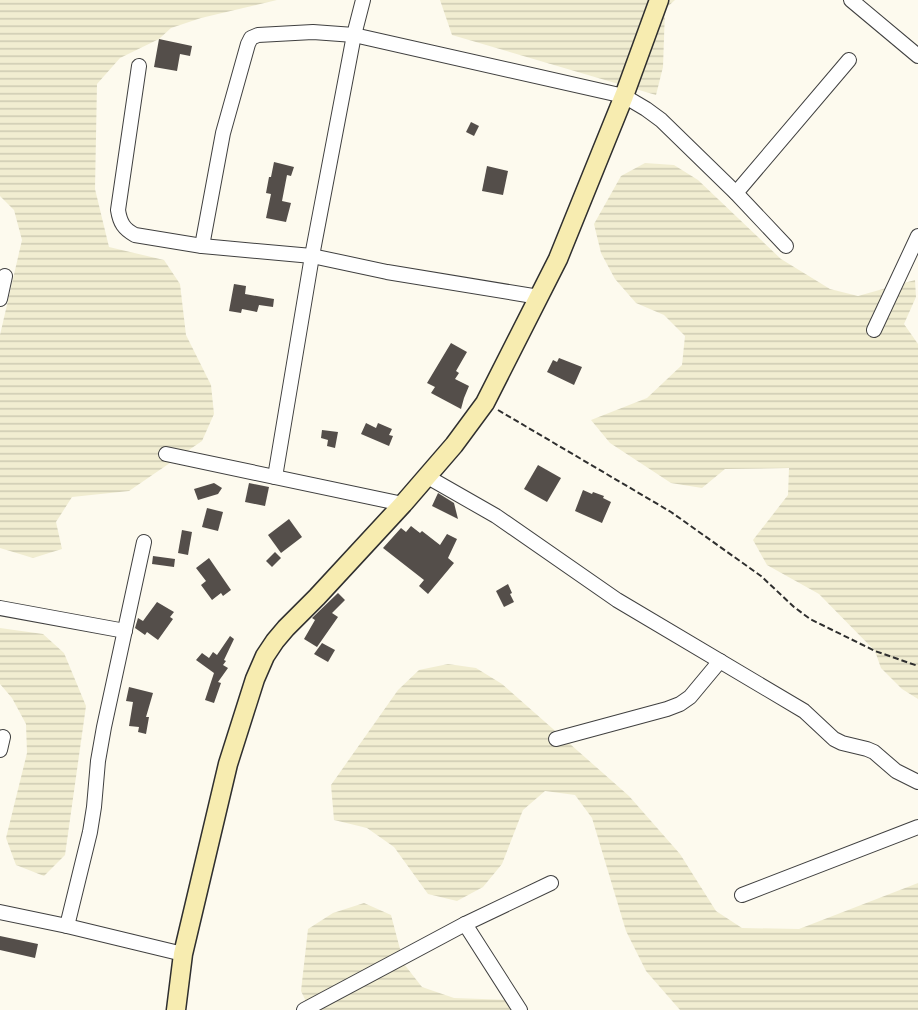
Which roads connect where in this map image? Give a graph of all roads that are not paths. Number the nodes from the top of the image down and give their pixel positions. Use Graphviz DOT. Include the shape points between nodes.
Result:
graph roads {
  1 [pos="363,0"];
  2 [pos="659,0"];
  3 [pos="851,0"];
  4 [pos="354,35"];
  5 [pos="918,56"];
  6 [pos="849,60"];
  7 [pos="139,66"];
  8 [pos="624,96"];
  9 [pos="736,193"];
  10 [pos="918,236"];
  11 [pos="202,246"];
  12 [pos="786,246"];
  13 [pos="312,256"];
  14 [pos="5,276"];
  15 [pos="539,297"];
  16 [pos="0,299"];
  17 [pos="874,330"];
  18 [pos="166,454"];
  19 [pos="426,476"];
  20 [pos="275,477"];
  21 [pos="403,504"];
  22 [pos="144,542"];
  23 [pos="0,608"];
  24 [pos="125,631"];
  25 [pos="720,662"];
  26 [pos="556,739"];
  27 [pos="918,782"];
  28 [pos="918,827"];
  29 [pos="551,883"];
  30 [pos="742,895"];
  31 [pos="0,912"];
  32 [pos="465,924"];
  33 [pos="68,926"];
  34 [pos="183,954"];
  35 [pos="176,1010"];
  36 [pos="304,1010"];
  37 [pos="520,1010"];
  1 -- 4 [label="street"];
  2 -- 8 [label="main road"];
  3 -- 5 [label="street"];
  4 -- 8 [label="street"];
  4 -- 11 [label="street" via="313,32 251,38 223,133"];
  4 -- 13 [label="street"];
  6 -- 9 [label="street"];
  7 -- 11 [label="street" via="118,210 120,221 125,230 135,235"];
  8 -- 9 [label="street" via="661,120"];
  8 -- 15 [label="main road" via="558,260"];
  9 -- 12 [label="street"];
  10 -- 17 [label="street"];
  11 -- 13 [label="street"];
  13 -- 15 [label="street"];
  13 -- 20 [label="street"];
  14 -- 16 [label="street"];
  15 -- 19 [label="main road" via="486,403"];
  18 -- 20 [label="street"];
  19 -- 21 [label="main road"];
  19 -- 25 [label="street" via="496,516 617,600"];
  20 -- 21 [label="street"];
  21 -- 34 [label="main road" via="286,628 265,656 228,764"];
  22 -- 24 [label="street"];
  23 -- 24 [label="street"];
  24 -- 33 [label="street" via="98,760 90,832"];
  25 -- 26 [label="street" via="690,698 680,704"];
  25 -- 27 [label="street" via="804,711 834,739 874,752 896,771"];
  28 -- 30 [label="street"];
  29 -- 32 [label="street"];
  31 -- 33 [label="street"];
  32 -- 36 [label="street"];
  32 -- 37 [label="street"];
  33 -- 34 [label="street"];
  34 -- 35 [label="main road"];
}
